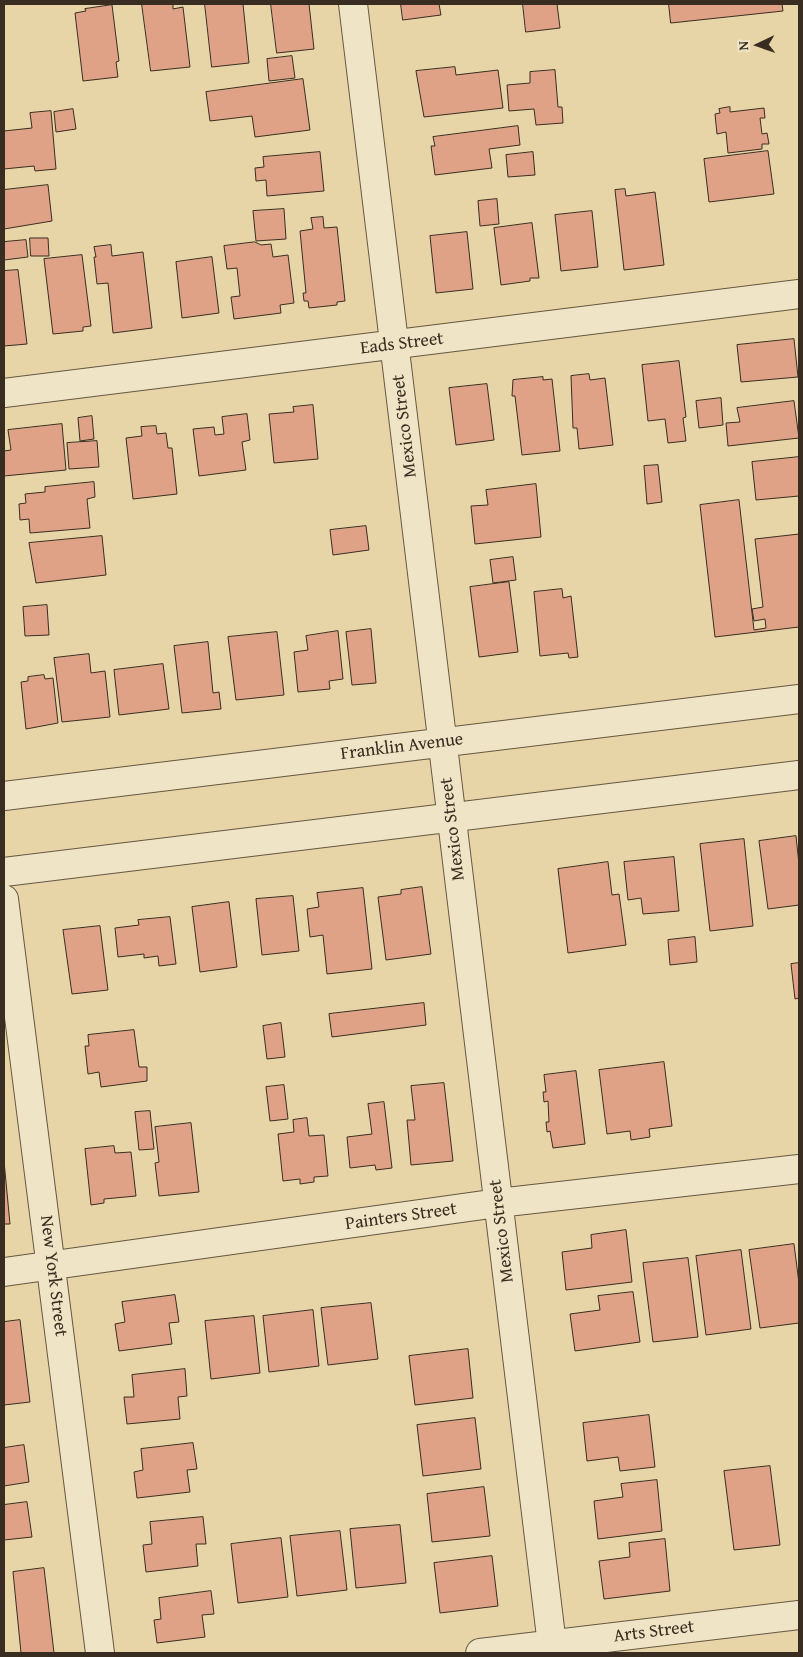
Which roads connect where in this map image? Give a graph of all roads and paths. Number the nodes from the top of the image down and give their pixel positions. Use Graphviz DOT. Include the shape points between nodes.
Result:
graph roads {
  1 [pos="353,4"];
  2 [pos="799,294"];
  3 [pos="395,345"];
  4 [pos="4,393"];
  5 [pos="799,699"];
  6 [pos="442,742"];
  7 [pos="799,775"];
  8 [pos="4,796"];
  9 [pos="452,817"];
  10 [pos="4,872"];
  11 [pos="4,899"];
  12 [pos="799,1169"];
  13 [pos="498,1203"];
  14 [pos="51,1266"];
  15 [pos="4,1272"];
  16 [pos="799,1615"];
  17 [pos="553,1649"];
  18 [pos="100,1653"];
  19 [pos="480,1653"];
  1 -- 3 [label="street, Mexico Street"];
  2 -- 3 [label="street, Eads Street"];
  3 -- 4 [label="street, Eads Street"];
  3 -- 6 [label="street, Mexico Street"];
  5 -- 6 [label="street, Franklin Avenue"];
  6 -- 8 [label="street, Franklin Avenue"];
  6 -- 9 [label="street, Mexico Street"];
  7 -- 9 [label="street"];
  9 -- 10 [label="street"];
  9 -- 13 [label="street, Mexico Street"];
  11 -- 14 [label="street, New York Street"];
  12 -- 13 [label="street, Painters Street"];
  13 -- 14 [label="street, Painters Street"];
  13 -- 17 [label="street, Mexico Street"];
  14 -- 15 [label="street, Painters Street"];
  14 -- 18 [label="street, New York Street"];
  16 -- 17 [label="street, Arts Street"];
  17 -- 19 [label="street, Arts Street"];
}
